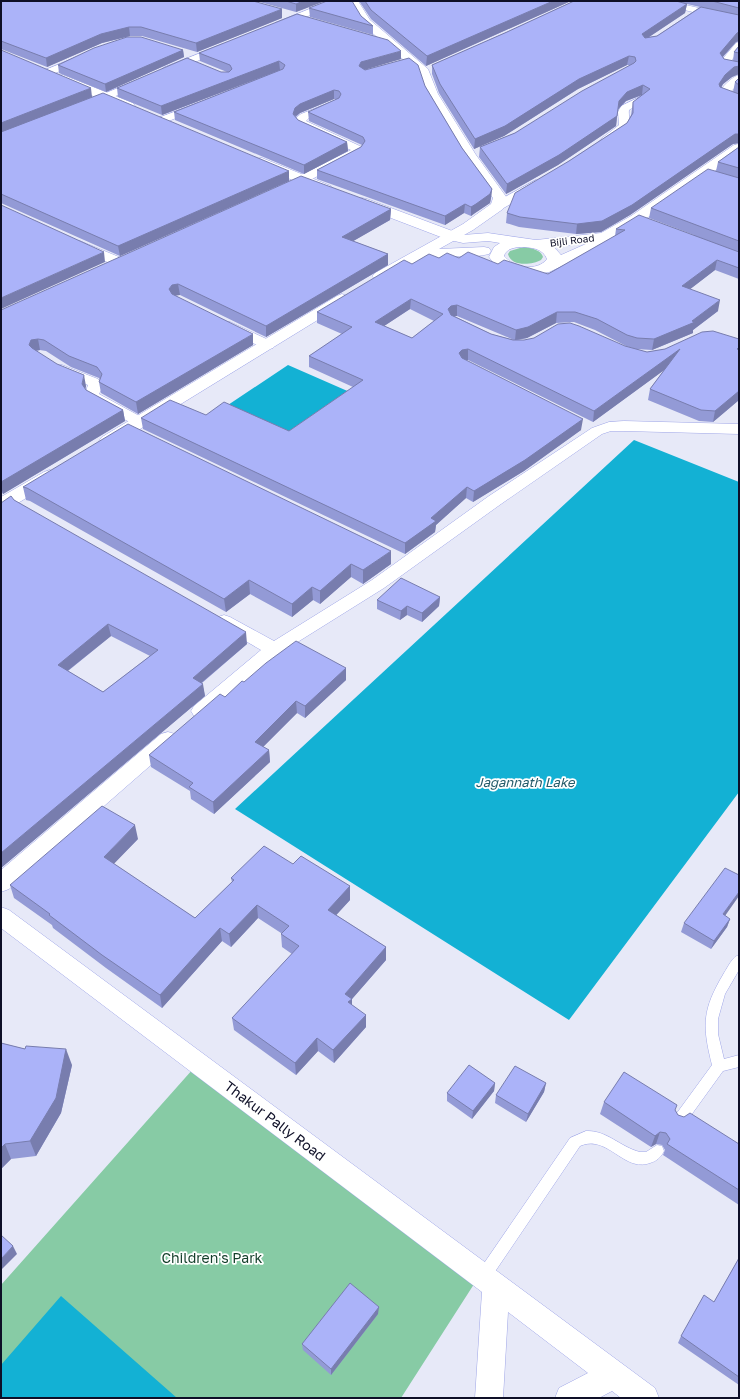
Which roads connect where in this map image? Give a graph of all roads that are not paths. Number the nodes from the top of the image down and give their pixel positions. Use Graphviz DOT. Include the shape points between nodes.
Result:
graph roads {
  1 [pos="337,1"];
  2 [pos="353,1"];
  3 [pos="658,1"];
  4 [pos="697,11"];
  5 [pos="282,13"];
  6 [pos="297,17"];
  7 [pos="685,20"];
  8 [pos="739,20"];
  9 [pos="311,22"];
  10 [pos="268,29"];
  11 [pos="368,38"];
  12 [pos="233,43"];
  13 [pos="739,45"];
  14 [pos="395,46"];
  15 [pos="89,54"];
  16 [pos="412,61"];
  17 [pos="397,65"];
  18 [pos="35,67"];
  19 [pos="739,67"];
  20 [pos="49,72"];
  21 [pos="160,73"];
  22 [pos="739,78"];
  23 [pos="146,79"];
  24 [pos="106,97"];
  25 [pos="642,99"];
  26 [pos="739,100"];
  27 [pos="206,103"];
  28 [pos="335,103"];
  29 [pos="78,108"];
  30 [pos="162,120"];
  31 [pos="176,126"];
  32 [pos="594,148"];
  33 [pos="739,148"];
  34 [pos="484,152"];
  35 [pos="470,156"];
  36 [pos="254,159"];
  37 [pos="705,173"];
  38 [pos="719,177"];
  39 [pos="544,179"];
  40 [pos="303,180"];
  41 [pos="275,192"];
  42 [pos="498,206"];
  43 [pos="636,219"];
  44 [pos="651,224"];
  45 [pos="606,236"];
  46 [pos="457,238"];
  47 [pos="71,240"];
  48 [pos="534,244"];
  49 [pos="490,253"];
  50 [pos="134,256"];
  51 [pos="119,262"];
  52 [pos="553,264"];
  53 [pos="105,269"];
  54 [pos="363,291"];
  55 [pos="220,321"];
  56 [pos="268,345"];
  57 [pos="52,363"];
  58 [pos="739,429"];
  59 [pos="141,430"];
  60 [pos="97,453"];
  61 [pos="1,505"];
  62 [pos="1,520"];
  63 [pos="213,615"];
  64 [pos="274,649"];
  65 [pos="1,883"];
  66 [pos="1,916"];
  67 [pos="739,960"];
  68 [pos="739,1061"];
  69 [pos="719,1066"];
  70 [pos="679,1121"];
  71 [pos="657,1151"];
  72 [pos="489,1282"];
  73 [pos="614,1375"];
  74 [pos="489,1398"];
  75 [pos="569,1398"];
  76 [pos="645,1398"];
  1 -- 6 [label="street"];
  2 -- 14 [label="street" via="366,22"];
  3 -- 4 [label="street"];
  4 -- 7 [label="street"];
  4 -- 8 [label="street"];
  5 -- 6 [label="street"];
  6 -- 9 [label="street"];
  6 -- 10 [label="street"];
  11 -- 14 [label="street"];
  12 -- 21 [label="street" via="199,62 186,57"];
  13 -- 19 [label="street" via="726,62 727,65"];
  14 -- 16 [label="street"];
  15 -- 20 [label="street"];
  16 -- 17 [label="street"];
  16 -- 35 [label="street" via="427,71 432,94"];
  18 -- 20 [label="street"];
  20 -- 24 [label="street"];
  22 -- 26 [label="street" via="724,92 726,96"];
  23 -- 24 [label="street"];
  24 -- 29 [label="street"];
  24 -- 30 [label="street"];
  25 -- 32 [label="street" via="625,108 622,115 625,122 621,129"];
  27 -- 30 [label="street"];
  28 -- 40 [label="street" via="304,116 300,122 358,151"];
  30 -- 31 [label="street"];
  33 -- 37 [label="street, Bijli Road"];
  34 -- 35 [label="street"];
  35 -- 42 [label="street" via="496,190 500,198"];
  36 -- 40 [label="street"];
  37 -- 38 [label="street"];
  37 -- 43 [label="street, Bijli Road"];
  39 -- 42 [label="street"];
  40 -- 41 [label="street"];
  40 -- 46 [label="street"];
  42 -- 46 [label="street"];
  43 -- 44 [label="street"];
  43 -- 45 [label="street, Bijli Road"];
  45 -- 48 [label="street, Bijli Road"];
  45 -- 52 [label="street, Bijli Road" via="589,250"];
  46 -- 48 [label="street" via="488,237"];
  46 -- 49 [label="street, Bijli Road"];
  46 -- 54 [label="street"];
  47 -- 51 [label="street"];
  48 -- 49 [label="street" via="509,244 497,252"];
  48 -- 52 [label="street" via="554,253"];
  49 -- 52 [label="street, Bijli Road" via="506,267 515,270 537,270"];
  49 -- 54 [label="street" via="437,253"];
  50 -- 51 [label="street"];
  51 -- 53 [label="street"];
  54 -- 56 [label="street"];
  54 -- 59 [label="street"];
  55 -- 56 [label="street"];
  56 -- 59 [label="street"];
  57 -- 59 [label="street" via="93,382 96,386 92,394 94,397"];
  58 -- 64 [label="street" via="624,426 590,428 495,500 400,560"];
  59 -- 60 [label="street"];
  61 -- 62 [label="street" via="64,473 26,508"];
  63 -- 64 [label="street"];
  64 -- 65 [label="street"];
  66 -- 72 [label="street, Thakur Pally Road"];
  67 -- 69 [label="lane" via="721,987 713,1010 711,1030"];
  68 -- 69 [label="lane"];
  69 -- 70 [label="lane"];
  71 -- 72 [label="lane" via="650,1157 640,1159 601,1139 587,1137 575,1142"];
  72 -- 73 [label="street, Thakur Pally Road"];
  72 -- 74 [label="street"];
  73 -- 75 [label="street"];
  73 -- 76 [label="street, Thakur Pally Road"];
}
